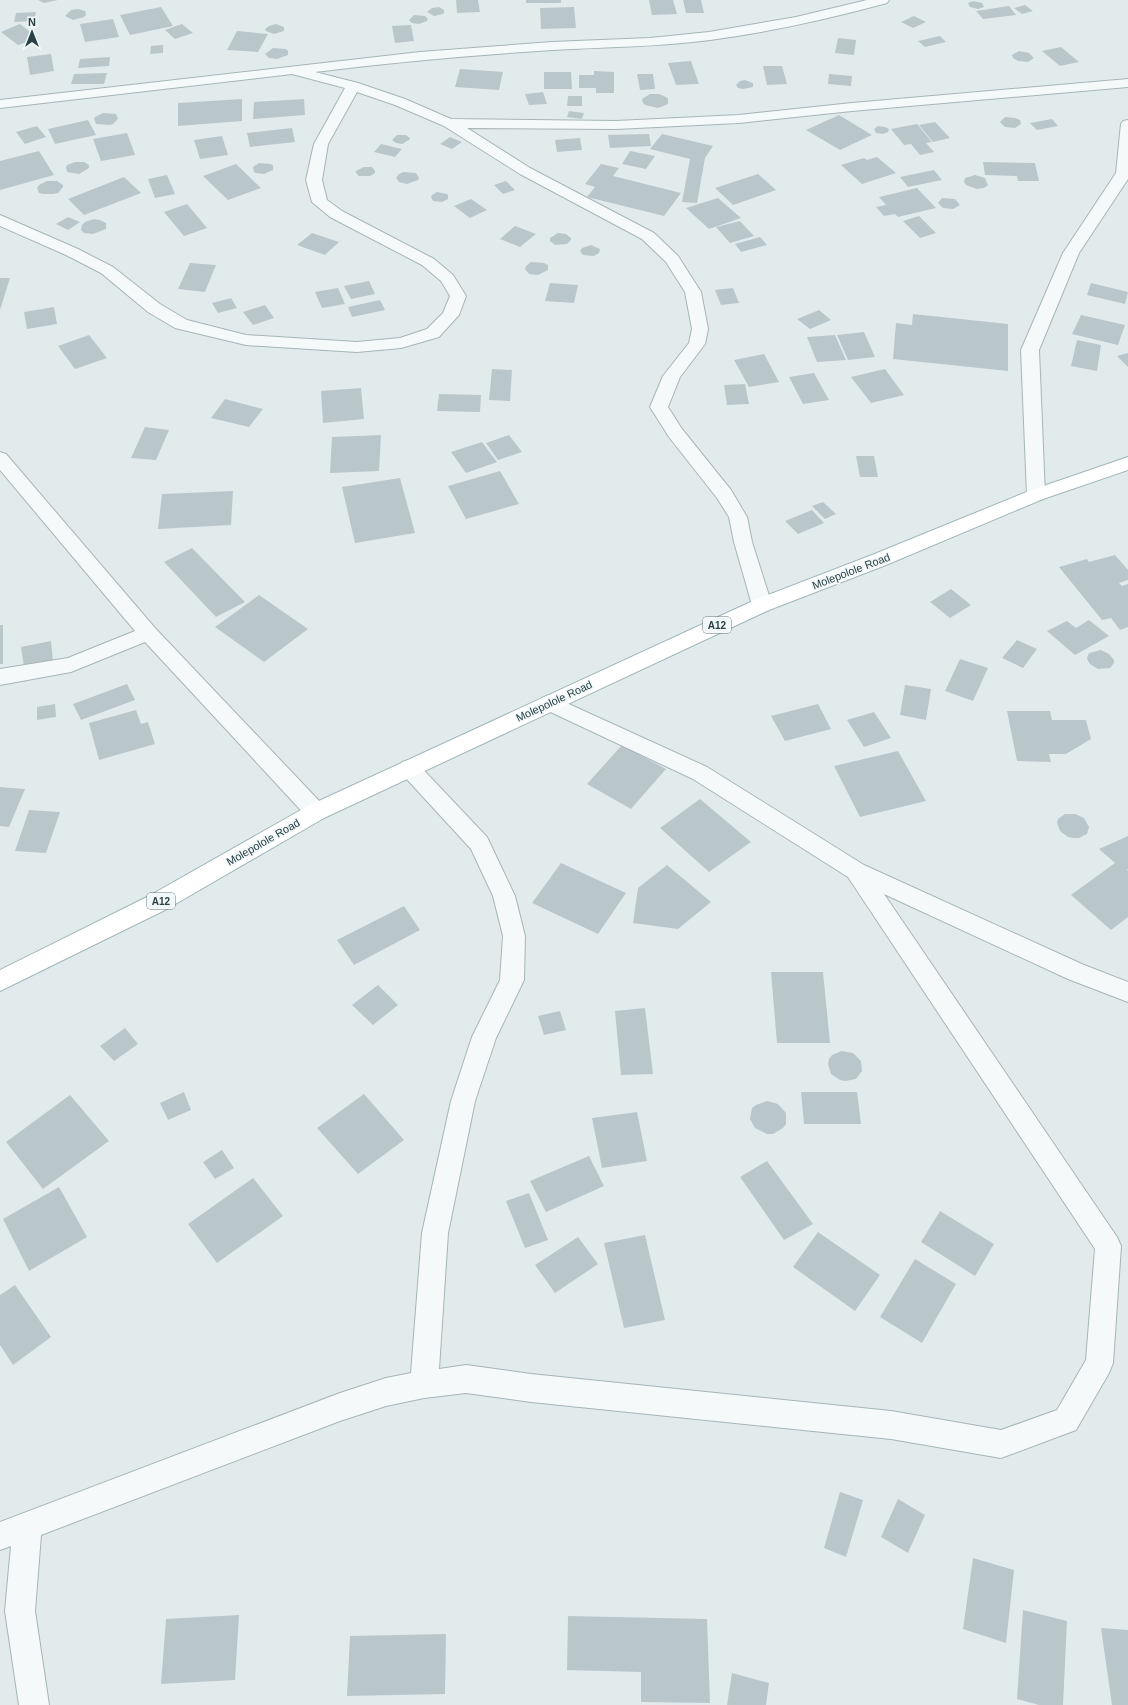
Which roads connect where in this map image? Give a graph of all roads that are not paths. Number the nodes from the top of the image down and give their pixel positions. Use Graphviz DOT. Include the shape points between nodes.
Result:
graph roads {
  1 [pos="882,0"];
  2 [pos="292,70"];
  3 [pos="1128,83"];
  4 [pos="353,86"];
  5 [pos="0,104"];
  6 [pos="449,123"];
  7 [pos="1128,124"];
  8 [pos="1126,173"];
  9 [pos="0,220"];
  10 [pos="0,458"];
  11 [pos="1128,464"];
  12 [pos="1036,495"];
  13 [pos="762,604"];
  14 [pos="148,633"];
  15 [pos="0,678"];
  16 [pos="549,703"];
  17 [pos="409,768"];
  18 [pos="316,812"];
  19 [pos="856,871"];
  20 [pos="0,981"];
  21 [pos="1128,992"];
  22 [pos="424,1384"];
  23 [pos="28,1526"];
  24 [pos="0,1536"];
  25 [pos="34,1705"];
  1 -- 2 [label="street" via="795,22 650,42 438,54"];
  2 -- 4 [label="street"];
  2 -- 5 [label="street"];
  3 -- 6 [label="street" via="852,107 739,120 616,125"];
  4 -- 6 [label="street"];
  4 -- 9 [label="street" via="321,144 314,180 320,202 336,214 428,262 448,278 458,296 451,314 433,334 401,343 357,348 246,340 181,324 154,308 107,270"];
  6 -- 13 [label="street" via="525,170 648,236 672,259 693,292 700,330 697,344 672,376 659,407 679,438 724,494 738,518"];
  7 -- 8 [label="street"];
  8 -- 12 [label="street" via="1071,253 1030,350"];
  10 -- 14 [label="street"];
  11 -- 12 [label="main road, Molepolole Road / A12"];
  12 -- 13 [label="main road, Molepolole Road / A12" via="879,560"];
  13 -- 16 [label="main road, Molepolole Road / A12"];
  14 -- 15 [label="street" via="72,665"];
  14 -- 18 [label="street"];
  16 -- 17 [label="main road, Molepolole Road / A12"];
  16 -- 19 [label="street" via="700,773"];
  17 -- 18 [label="main road, Molepolole Road / A12"];
  17 -- 22 [label="street" via="479,843 504,896 514,936 512,980 484,1037 463,1101 435,1233"];
  18 -- 20 [label="main road, Molepolole Road / A12" via="156,903"];
  19 -- 21 [label="street" via="1076,972"];
  19 -- 22 [label="street" via="1108,1246 1099,1363 1066,1420 1000,1444 891,1425 539,1389 466,1379"];
  22 -- 23 [label="street" via="386,1392 340,1407"];
  23 -- 24 [label="street"];
  23 -- 25 [label="street" via="20,1611"];
}
